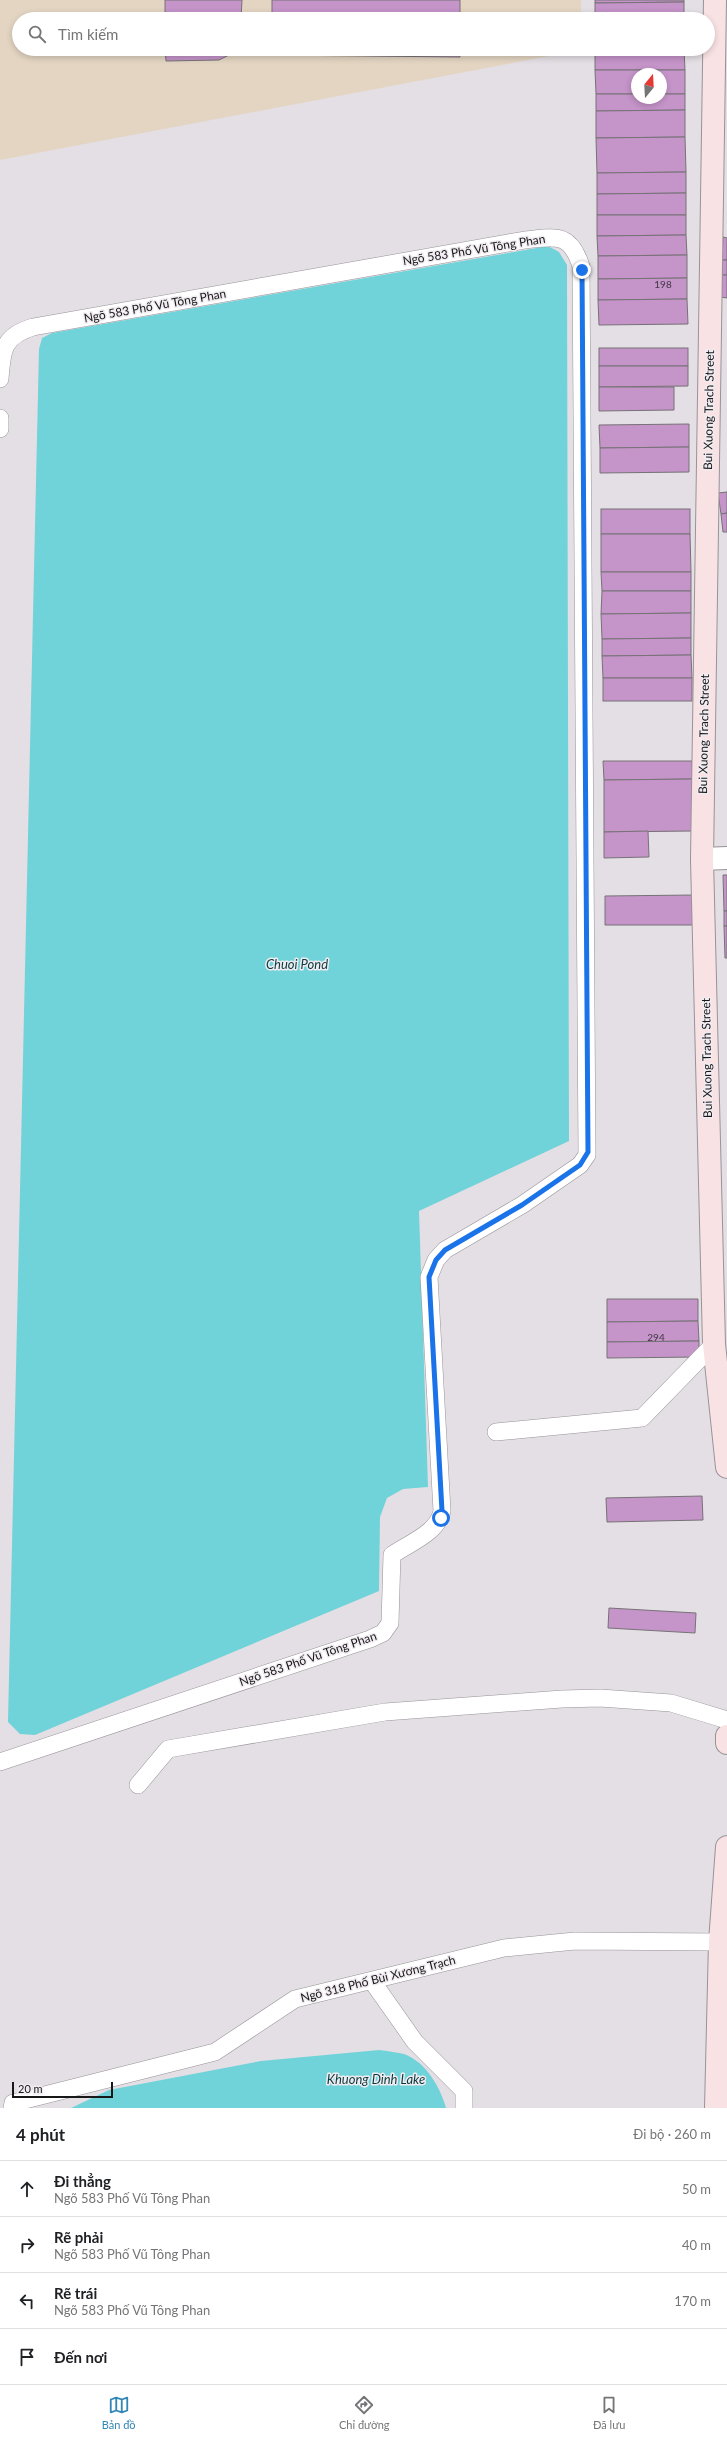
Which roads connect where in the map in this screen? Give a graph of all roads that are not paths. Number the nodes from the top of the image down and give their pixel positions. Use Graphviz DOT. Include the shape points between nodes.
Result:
graph roads {
  1 [pos="715,0"];
  2 [pos="715,12"];
  3 [pos="714,56"];
  4 [pos="0,379"];
  5 [pos="0,418"];
  6 [pos="0,429"];
  7 [pos="727,858"];
  8 [pos="702,859"];
  9 [pos="721,1343"];
  10 [pos="496,1432"];
  11 [pos="727,1467"];
  12 [pos="727,1720"];
  13 [pos="727,1736"];
  14 [pos="727,1743"];
  15 [pos="0,1762"];
  16 [pos="138,1785"];
  17 [pos="727,1847"];
  18 [pos="720,1942"];
  19 [pos="372,1981"];
  20 [pos="12,2108"];
  21 [pos="464,2108"];
  22 [pos="716,2108"];
  1 -- 2 [label="street, Bui Xuong Trach Street"];
  3 -- 8 [label="street, Bui Xuong Trach Street"];
  4 -- 15 [label="lane, Ngõ 583 Phố Vũ Tông Phan" via="1,363 8,340 18,332 33,327 525,240 552,237 567,241 577,252 581,266 587,1155 580,1165 522,1205 445,1250 432,1266 429,1277 442,1511 441,1518 432,1528 392,1555 390,1623 384,1632 370,1639"];
  5 -- 6 [label="lane"];
  7 -- 8 [label="street"];
  8 -- 9 [label="street, Bui Xuong Trach Street"];
  9 -- 10 [label="lane" via="642,1418"];
  9 -- 11 [label="street, Bui Xuong Trach Street"];
  12 -- 16 [label="lane" via="671,1703 600,1698 385,1712 168,1748"];
  13 -- 14 [label="street"];
  17 -- 18 [label="street"];
  18 -- 19 [label="lane, Ngõ 318 Phố Bùi Xương Trạch" via="576,1941 512,1948"];
  18 -- 22 [label="street"];
  19 -- 20 [label="lane, Ngõ 318 Phố Bùi Xương Trạch" via="295,1999 215,2052 13,2103"];
  19 -- 21 [label="lane" via="415,2042 464,2090"];
}
